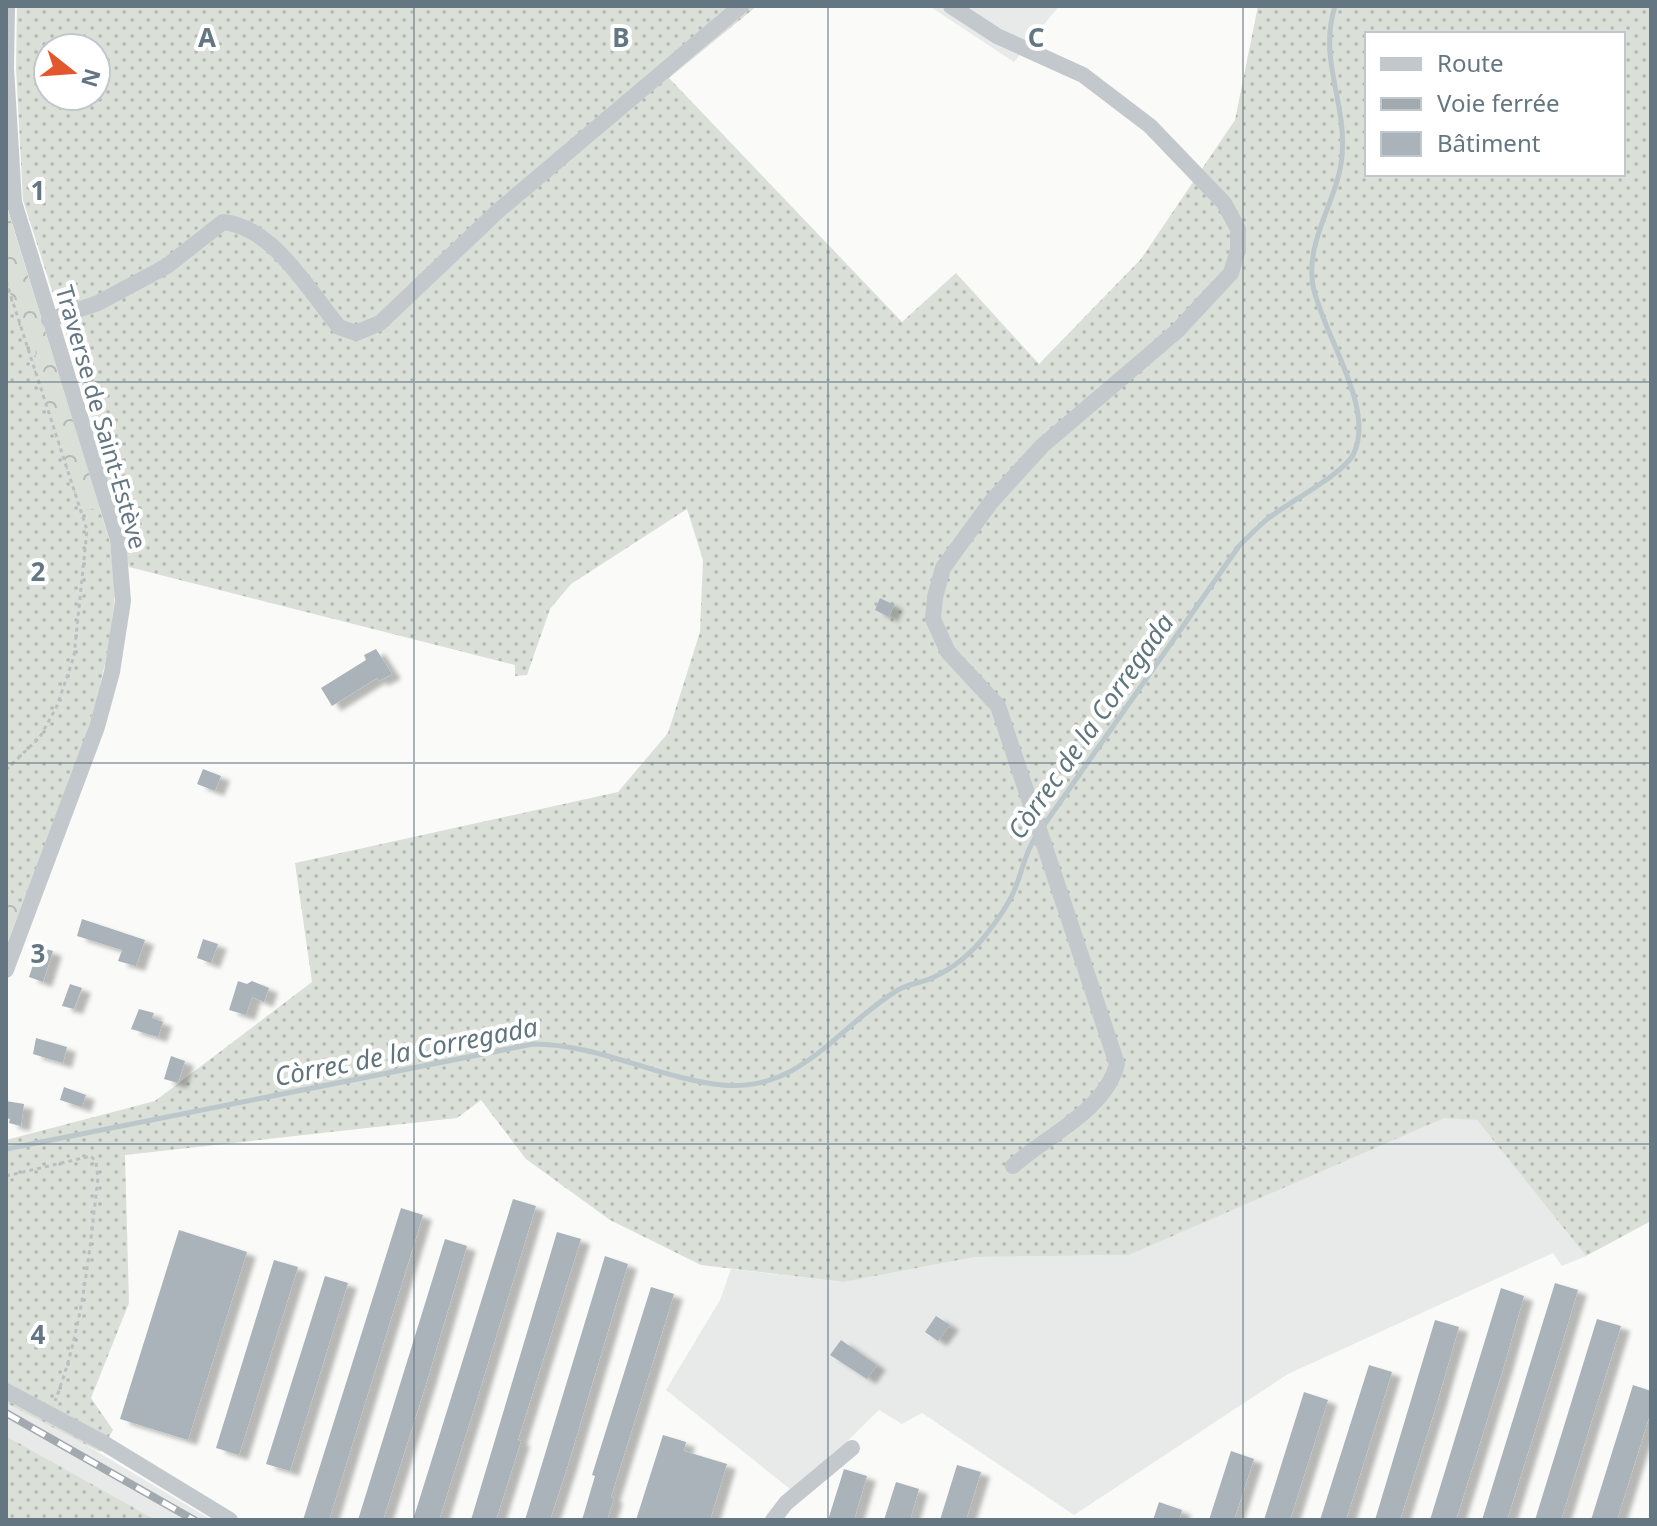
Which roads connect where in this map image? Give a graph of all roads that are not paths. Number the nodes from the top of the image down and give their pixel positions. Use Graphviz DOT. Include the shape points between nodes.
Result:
graph roads {
  1 [pos="7,6"];
  2 [pos="741,6"];
  3 [pos="951,6"];
  4 [pos="49,320"];
  5 [pos="6,970"];
  6 [pos="1013,1166"];
  7 [pos="6,1391"];
  8 [pos="852,1448"];
  9 [pos="230,1520"];
  10 [pos="773,1520"];
  1 -- 4 [label="street, Traverse de Saint-Estève" via="14,202"];
  2 -- 4 [label="street" via="498,211 380,323 356,333 339,327 266,238 241,223 223,222 167,266 98,303"];
  3 -- 6 [label="street" via="997,36 1083,75 1150,126 1224,203 1238,229 1231,273 1177,331 1042,446 991,502 943,568 935,597 933,619 948,652 998,706 1117,1064 1113,1081 1092,1104"];
  4 -- 5 [label="street, Traverse de Saint-Estève" via="118,540 123,601 97,727"];
  7 -- 9 [label="street"];
  8 -- 10 [label="street"];
}
